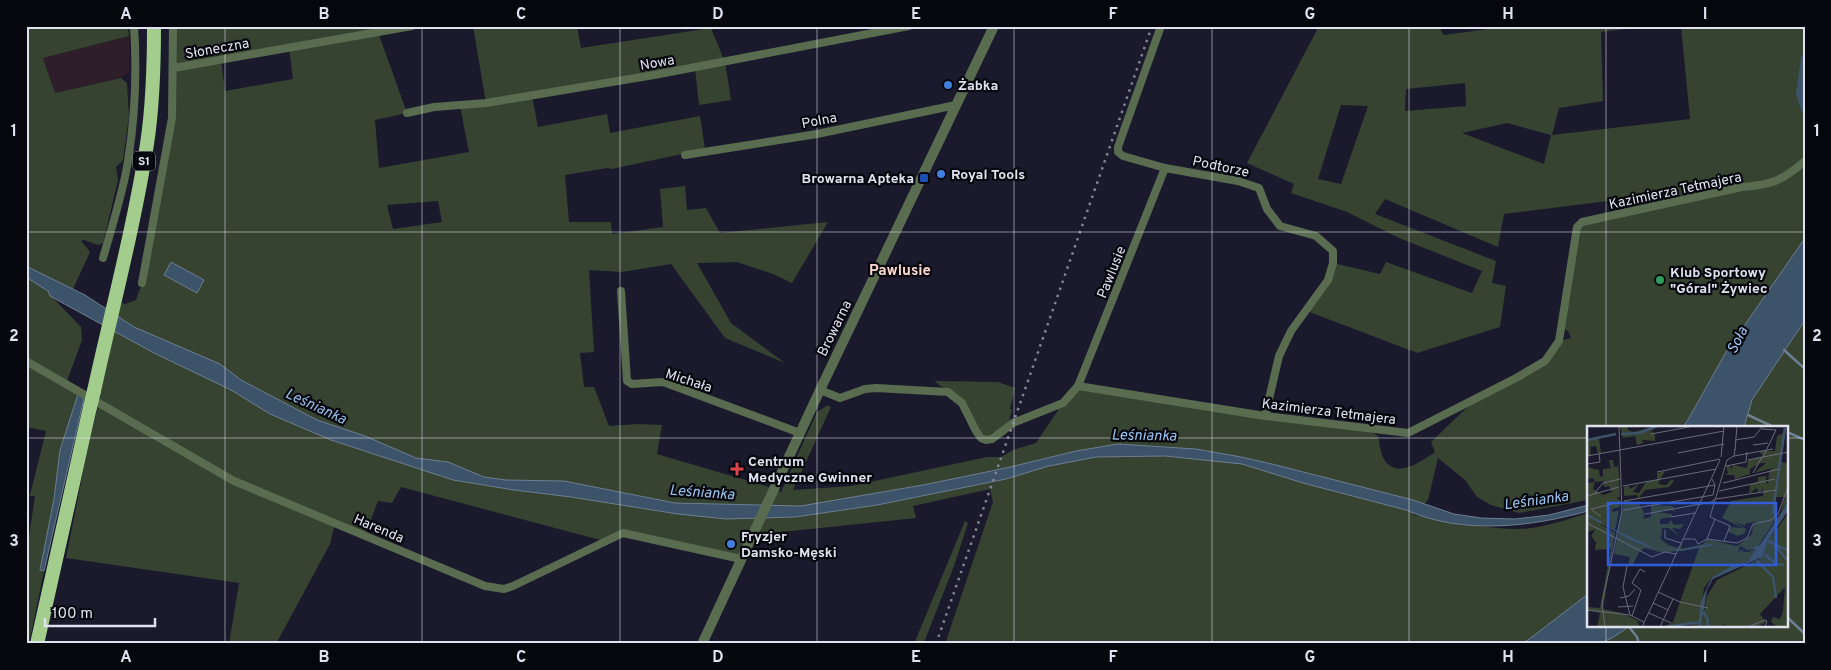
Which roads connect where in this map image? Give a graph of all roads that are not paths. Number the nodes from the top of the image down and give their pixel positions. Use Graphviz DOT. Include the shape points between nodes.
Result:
graph roads {
  1 [pos="134,26"];
  2 [pos="154,26"];
  3 [pos="173,26"];
  4 [pos="412,26"];
  5 [pos="909,26"];
  6 [pos="994,26"];
  7 [pos="1161,26"];
  8 [pos="174,68"];
  9 [pos="956,105"];
  10 [pos="407,112"];
  11 [pos="685,155"];
  12 [pos="1805,161"];
  13 [pos="1165,168"];
  14 [pos="103,258"];
  15 [pos="142,283"];
  16 [pos="621,291"];
  17 [pos="26,361"];
  18 [pos="1078,386"];
  19 [pos="820,390"];
  20 [pos="1265,416"];
  21 [pos="800,433"];
  22 [pos="741,559"];
  23 [pos="37,644"];
  24 [pos="702,644"];
  1 -- 14 [label="street" via="134,121 117,210"];
  2 -- 23 [label="highway, S1, bridge" via="154,82 136,207"];
  3 -- 8 [label="street"];
  4 -- 8 [label="street, Słoneczna"];
  5 -- 10 [label="street, Nowa" via="662,74 486,103"];
  6 -- 9 [label="street, Browarna"];
  7 -- 13 [label="street, Podtorze" via="1118,152"];
  8 -- 15 [label="street" via="172,118"];
  9 -- 11 [label="street, Polna" via="817,134"];
  9 -- 19 [label="street, Browarna"];
  12 -- 20 [label="street, Kazimierza Tetmajera" via="1776,182 1762,186 1742,187 1582,222 1577,227 1559,342 1545,361 1408,433"];
  13 -- 18 [label="street, Pawlusie"];
  13 -- 20 [label="street, Podtorze" via="1259,188 1267,209 1280,226 1316,236 1333,251 1328,280 1291,331 1279,356"];
  16 -- 21 [label="street, Michała" via="626,379 629,383 663,382"];
  17 -- 22 [label="street, Harenda" via="234,481 485,586 504,589 513,586 623,533"];
  18 -- 19 [label="street" via="1063,403 1013,423 986,440 981,438 962,403 948,392 876,388 840,398"];
  18 -- 20 [label="street, Kazimierza Tetmajera"];
  19 -- 21 [label="street, Browarna"];
  21 -- 22 [label="street, Browarna"];
  22 -- 24 [label="street, Browarna"];
}
